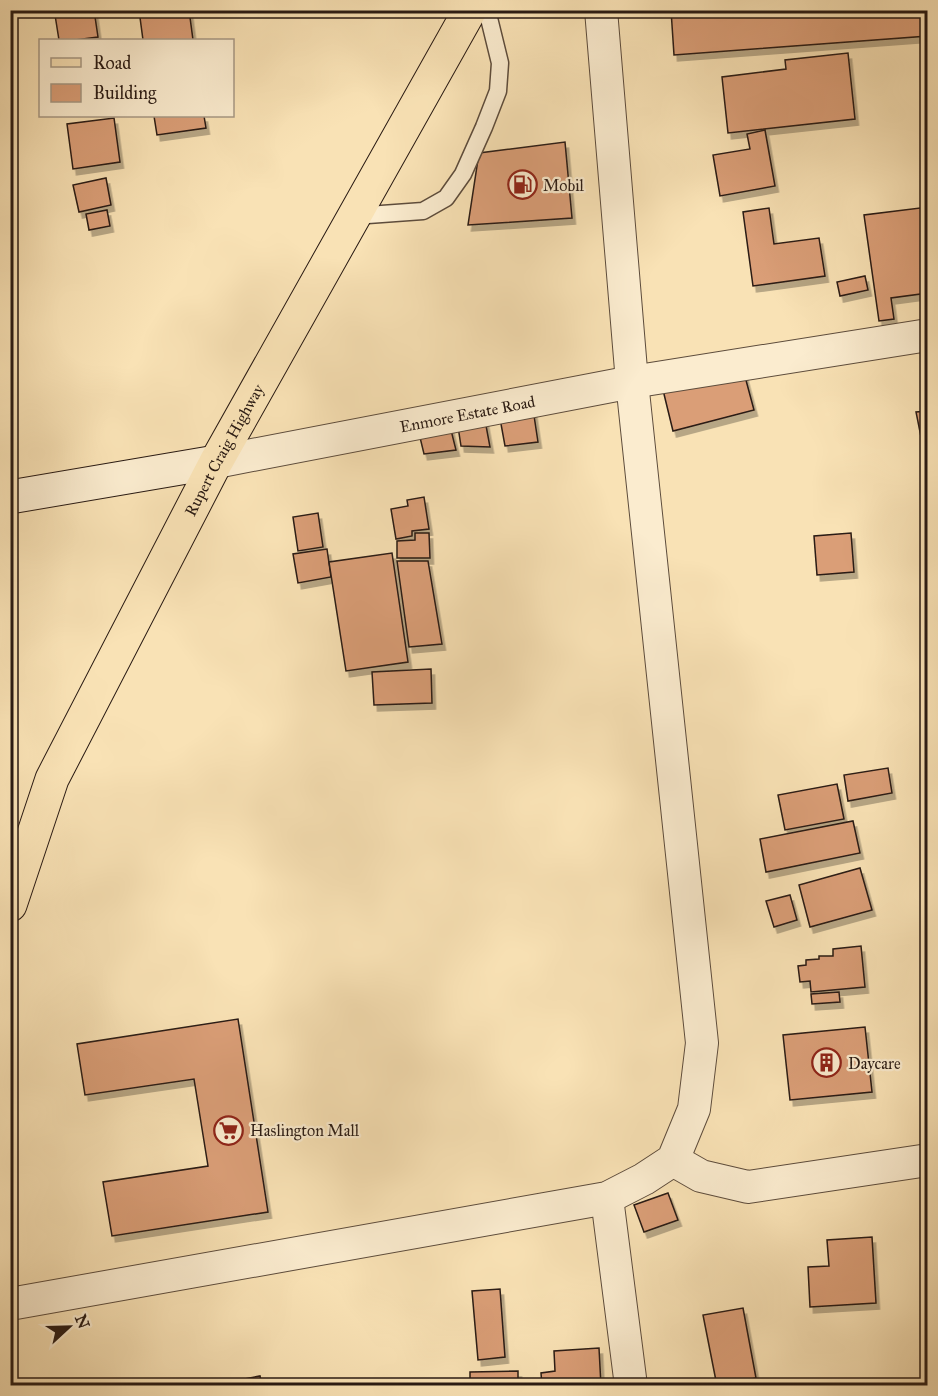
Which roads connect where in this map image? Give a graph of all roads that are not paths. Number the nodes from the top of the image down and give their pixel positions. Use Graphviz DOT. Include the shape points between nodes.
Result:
graph roads {
  1 [pos="470,10"];
  2 [pos="487,10"];
  3 [pos="601,10"];
  4 [pos="354,216"];
  5 [pos="927,335"];
  6 [pos="632,382"];
  7 [pos="216,462"];
  8 [pos="10,497"];
  9 [pos="10,905"];
  10 [pos="673,1160"];
  11 [pos="927,1160"];
  12 [pos="607,1198"];
  13 [pos="10,1304"];
  14 [pos="632,1386"];
  1 -- 4 [label="main road, Rupert Craig Highway"];
  2 -- 4 [label="lane" via="500,63 498,91 463,174 446,198 423,211"];
  3 -- 6 [label="street"];
  4 -- 7 [label="main road, Rupert Craig Highway"];
  5 -- 6 [label="street, Enmore Estate Road"];
  6 -- 7 [label="street, Enmore Estate Road"];
  6 -- 10 [label="street" via="702,1043 694,1109"];
  7 -- 8 [label="main road, Enmore Estate Road"];
  7 -- 9 [label="main road, Rupert Craig Highway" via="52,779"];
  10 -- 11 [label="street" via="701,1176 748,1187"];
  10 -- 12 [label="street"];
  12 -- 13 [label="street"];
  12 -- 14 [label="street"];
}
